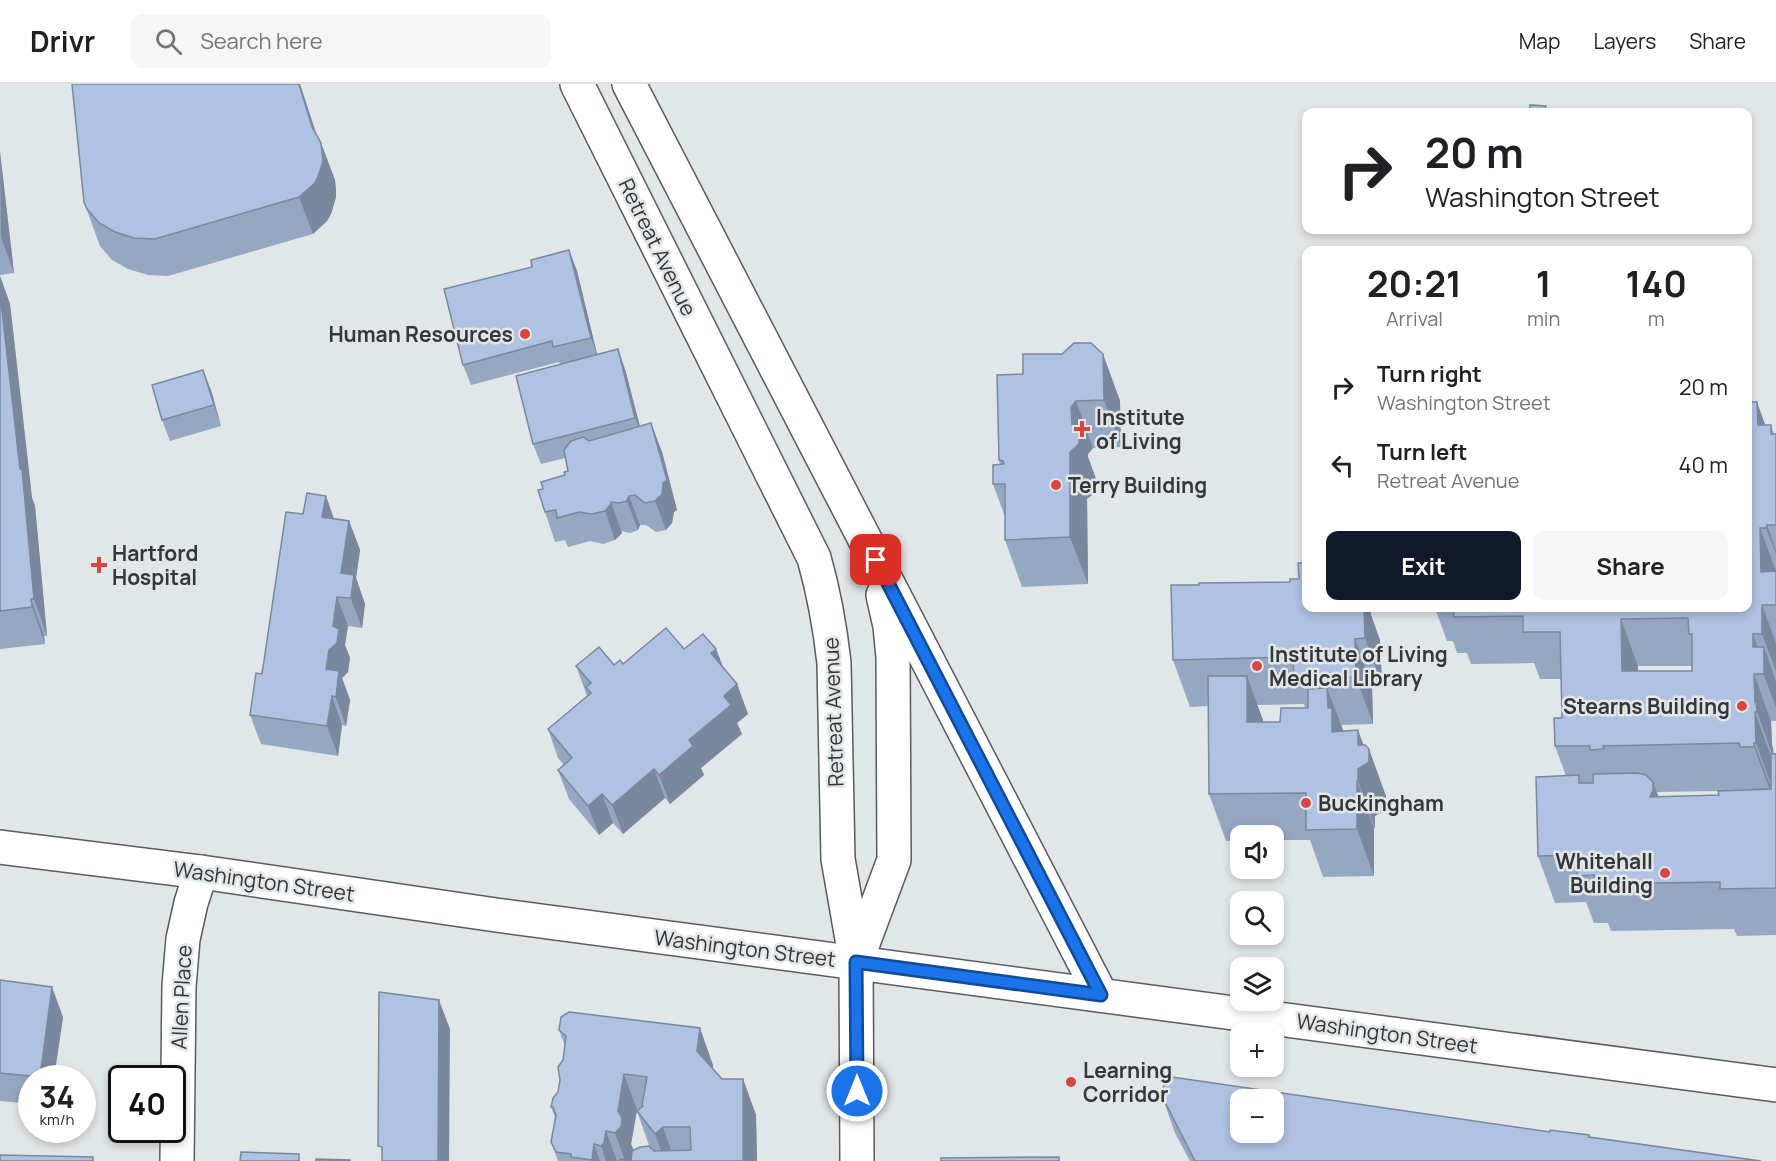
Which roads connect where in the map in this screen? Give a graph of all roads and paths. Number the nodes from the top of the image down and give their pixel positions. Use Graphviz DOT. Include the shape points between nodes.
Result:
graph roads {
  1 [pos="578,84"];
  2 [pos="629,84"];
  3 [pos="865,539"];
  4 [pos="0,846"];
  5 [pos="201,872"];
  6 [pos="856,962"];
  7 [pos="1101,995"];
  8 [pos="1776,1085"];
  9 [pos="177,1161"];
  10 [pos="857,1161"];
  1 -- 6 [label="main road, Retreat Avenue" via="814,558 834,663 838,859"];
  2 -- 3 [label="main road"];
  3 -- 6 [label="main road" via="883,596 893,657 894,860"];
  3 -- 7 [label="main road"];
  4 -- 5 [label="main road, Washington Street"];
  5 -- 6 [label="main road, Washington Street"];
  5 -- 9 [label="main road, Allen Place" via="183,939 179,986"];
  6 -- 7 [label="main road, Washington Street"];
  6 -- 10 [label="main road"];
  7 -- 8 [label="main road, Washington Street"];
}
